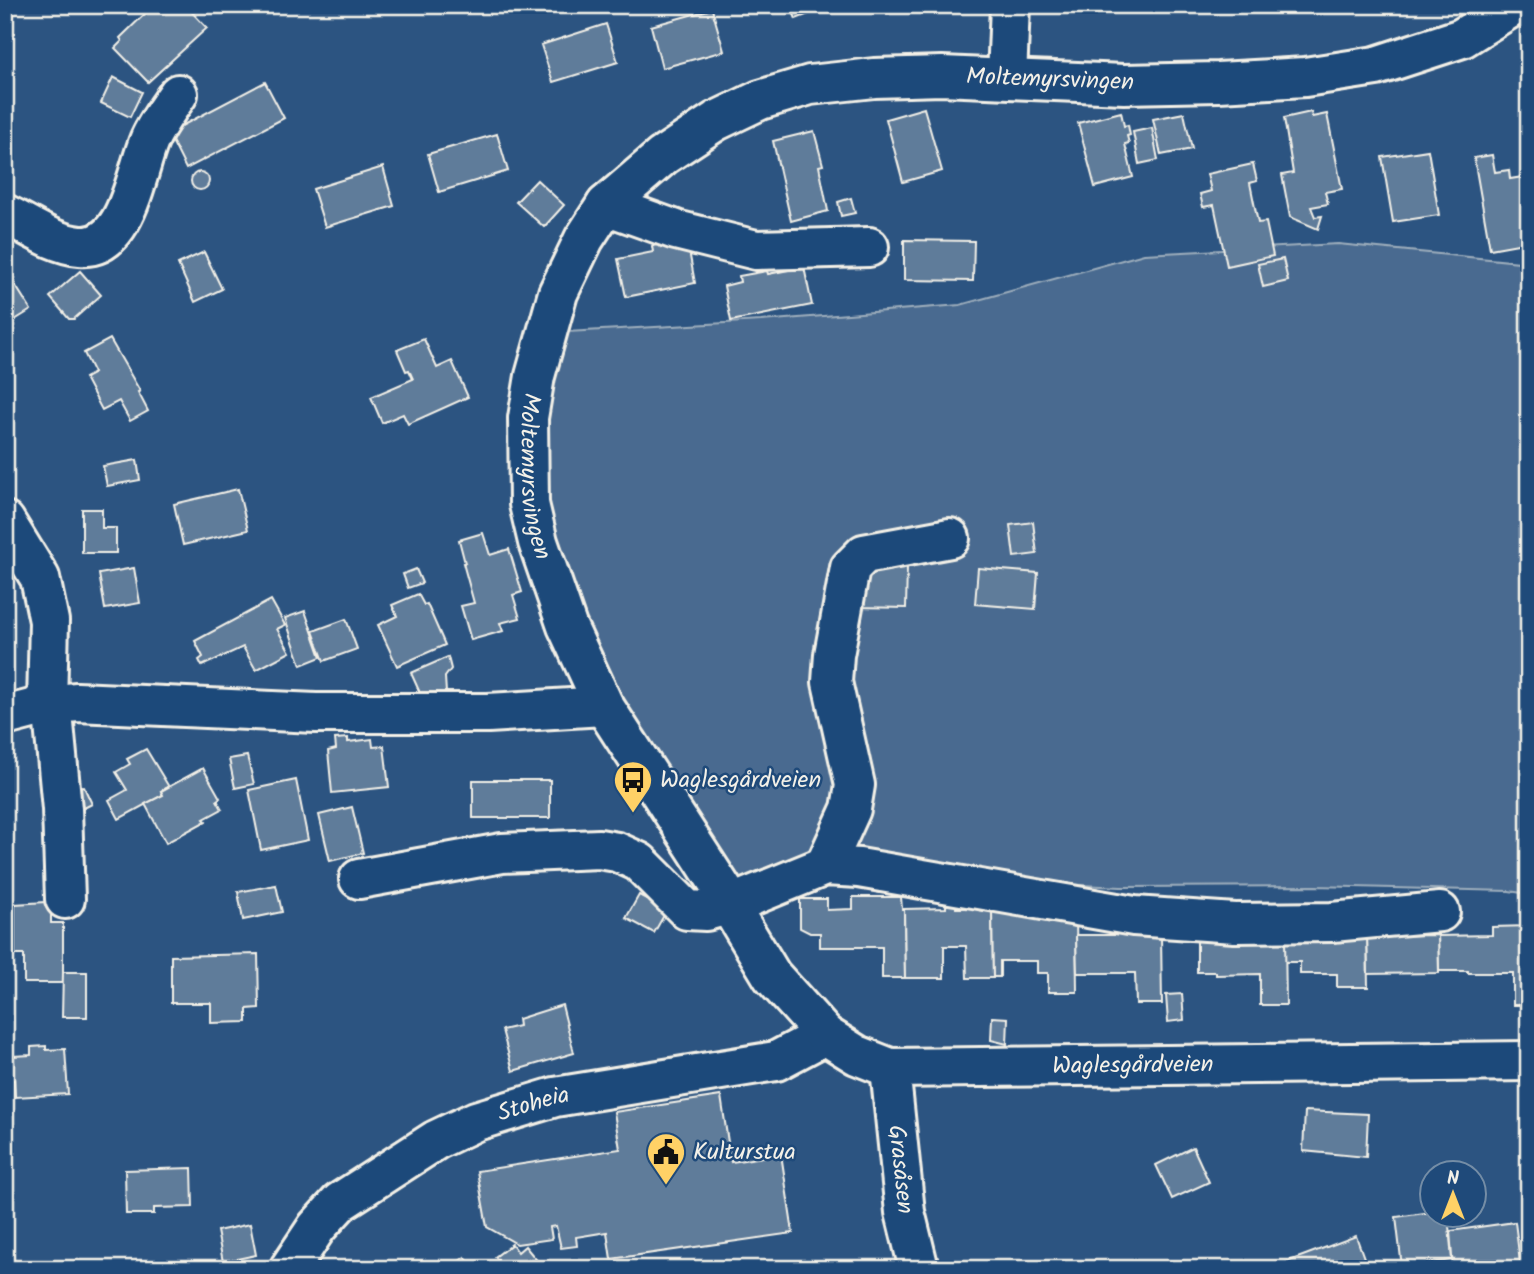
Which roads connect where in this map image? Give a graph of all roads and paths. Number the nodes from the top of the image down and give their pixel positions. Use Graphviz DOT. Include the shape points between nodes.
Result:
graph roads {
  1 [pos="1010,5"];
  2 [pos="1515,5"];
  3 [pos="1007,78"];
  4 [pos="178,94"];
  5 [pos="606,205"];
  6 [pos="5,214"];
  7 [pos="869,247"];
  8 [pos="5,521"];
  9 [pos="950,538"];
  10 [pos="47,705"];
  11 [pos="604,706"];
  12 [pos="5,716"];
  13 [pos="825,866"];
  14 [pos="359,878"];
  15 [pos="65,898"];
  16 [pos="732,904"];
  17 [pos="1440,912"];
  18 [pos="825,1035"];
  19 [pos="1529,1061"];
  20 [pos="890,1068"];
  21 [pos="289,1269"];
  22 [pos="919,1269"];
  1 -- 3 [label="street"];
  2 -- 3 [label="street, Moltemyrsvingen" via="1462,38 1376,66 1306,77 1124,84"];
  3 -- 5 [label="street, Moltemyrsvingen" via="874,78 810,85 761,100 716,121 663,156"];
  4 -- 6 [label="street" via="150,138 122,221 107,238 79,246"];
  5 -- 7 [label="street" via="676,230 756,250"];
  5 -- 11 [label="street, Moltemyrsvingen" via="558,293 528,418 529,504 538,542 566,626"];
  8 -- 10 [label="street" via="40,578 49,621"];
  9 -- 13 [label="street" via="864,554 850,568 832,682 855,785 851,809"];
  10 -- 11 [label="street" via="77,702 316,713 488,713"];
  10 -- 12 [label="street"];
  10 -- 15 [label="street" via="53,713 61,795"];
  11 -- 16 [label="street, Waglesgårdveien"];
  13 -- 16 [label="street"];
  13 -- 17 [label="street" via="1134,916 1235,923 1332,922"];
  14 -- 16 [label="street" via="502,853 599,849 639,863 687,910 706,911"];
  16 -- 18 [label="street, Waglesgårdveien" via="772,976"];
  18 -- 20 [label="street, Waglesgårdveien"];
  18 -- 21 [label="street, Stoheia" via="776,1061 555,1097 476,1121 436,1140 340,1202"];
  19 -- 20 [label="street, Waglesgårdveien"];
  20 -- 22 [label="street, Grasåsen" via="905,1212"];
}
